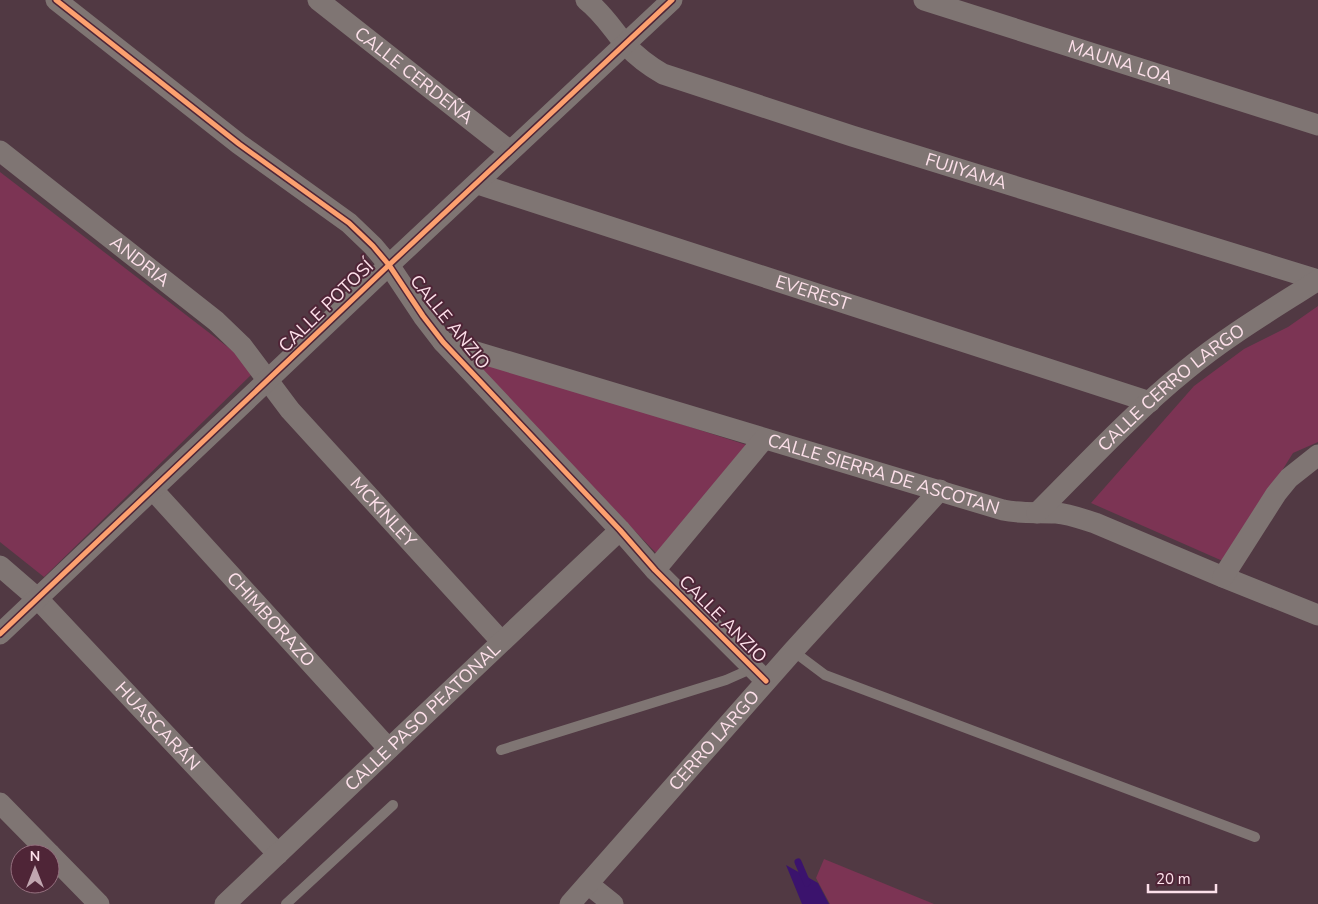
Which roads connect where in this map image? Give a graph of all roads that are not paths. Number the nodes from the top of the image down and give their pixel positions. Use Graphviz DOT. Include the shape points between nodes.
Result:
graph roads {
  1 [pos="56,0"];
  2 [pos="318,0"];
  3 [pos="586,0"];
  4 [pos="672,0"];
  5 [pos="924,0"];
  6 [pos="625,43"];
  7 [pos="1318,125"];
  8 [pos="0,151"];
  9 [pos="510,151"];
  10 [pos="478,184"];
  11 [pos="389,265"];
  12 [pos="1318,280"];
  13 [pos="443,342"];
  14 [pos="268,381"];
  15 [pos="1150,402"];
  16 [pos="764,439"];
  17 [pos="1318,455"];
  18 [pos="153,490"];
  19 [pos="940,490"];
  20 [pos="1037,512"];
  21 [pos="620,530"];
  22 [pos="0,566"];
  23 [pos="655,570"];
  24 [pos="1223,577"];
  25 [pos="38,598"];
  26 [pos="1318,615"];
  27 [pos="0,634"];
  28 [pos="501,641"];
  29 [pos="793,651"];
  30 [pos="759,674"];
  31 [pos="388,748"];
  32 [pos="501,750"];
  33 [pos="0,803"];
  34 [pos="393,805"];
  35 [pos="1255,837"];
  36 [pos="40,844"];
  37 [pos="278,854"];
  38 [pos="60,864"];
  39 [pos="588,884"];
  40 [pos="99,904"];
  41 [pos="225,904"];
  42 [pos="286,904"];
  43 [pos="570,904"];
  44 [pos="613,904"];
  1 -- 11 [label="street, CALLE ANZIO" via="240,144 349,223"];
  2 -- 9 [label="street, CALLE CERDEÑA"];
  3 -- 6 [label="street, FUJIYAMA"];
  4 -- 6 [label="street, CALLE POTOSÍ"];
  5 -- 7 [label="street, MAUNA LOA"];
  6 -- 9 [label="street, CALLE POTOSÍ"];
  6 -- 12 [label="street, FUJIYAMA" via="644,62 663,74"];
  8 -- 14 [label="street, ANDRIA" via="216,321 242,346"];
  9 -- 10 [label="street, CALLE POTOSÍ"];
  10 -- 11 [label="street, CALLE POTOSÍ"];
  10 -- 15 [label="street, EVEREST"];
  11 -- 13 [label="street, CALLE ANZIO"];
  11 -- 14 [label="street, CALLE POTOSÍ"];
  12 -- 15 [label="street, CALLE CERRO LARGO" via="1205,354"];
  13 -- 16 [label="street, CALLE SIERRA DE ASCOTAN"];
  13 -- 21 [label="street, CALLE ANZIO"];
  14 -- 18 [label="street, CALLE POTOSÍ"];
  14 -- 28 [label="street, MCKINLEY" via="290,410"];
  15 -- 20 [label="street, CALLE CERRO LARGO"];
  16 -- 19 [label="street, CALLE SIERRA DE ASCOTAN"];
  16 -- 23 [label="street"];
  17 -- 24 [label="street" via="1289,478 1276,494"];
  18 -- 25 [label="street, CALLE POTOSÍ"];
  18 -- 31 [label="street, CHIMBORAZO"];
  19 -- 20 [label="street, CALLE SIERRA DE ASCOTAN" via="1003,510 1021,514"];
  19 -- 29 [label="street, CERRO LARGO"];
  20 -- 24 [label="street, CALLE SIERRA DE ASCOTAN" via="1058,513 1095,523"];
  21 -- 23 [label="street, CALLE ANZIO"];
  21 -- 28 [label="street, CALLE PASO PEATONAL"];
  22 -- 25 [label="street, HUASCARÁN"];
  23 -- 30 [label="street, CALLE ANZIO"];
  24 -- 26 [label="street, CALLE SIERRA DE ASCOTAN"];
  25 -- 27 [label="street, CALLE POTOSÍ"];
  25 -- 37 [label="street, HUASCARÁN"];
  28 -- 31 [label="street, CALLE PASO PEATONAL"];
  29 -- 30 [label="street, CERRO LARGO"];
  29 -- 35 [label="lane" via="825,675"];
  30 -- 32 [label="lane" via="726,680"];
  30 -- 39 [label="street, CERRO LARGO"];
  31 -- 37 [label="street, CALLE PASO PEATONAL"];
  33 -- 36 [label="street"];
  34 -- 42 [label="lane"];
  37 -- 41 [label="street, CALLE PASO PEATONAL"];
  38 -- 40 [label="street"];
  39 -- 43 [label="street, CERRO LARGO"];
  39 -- 44 [label="street"];
}
